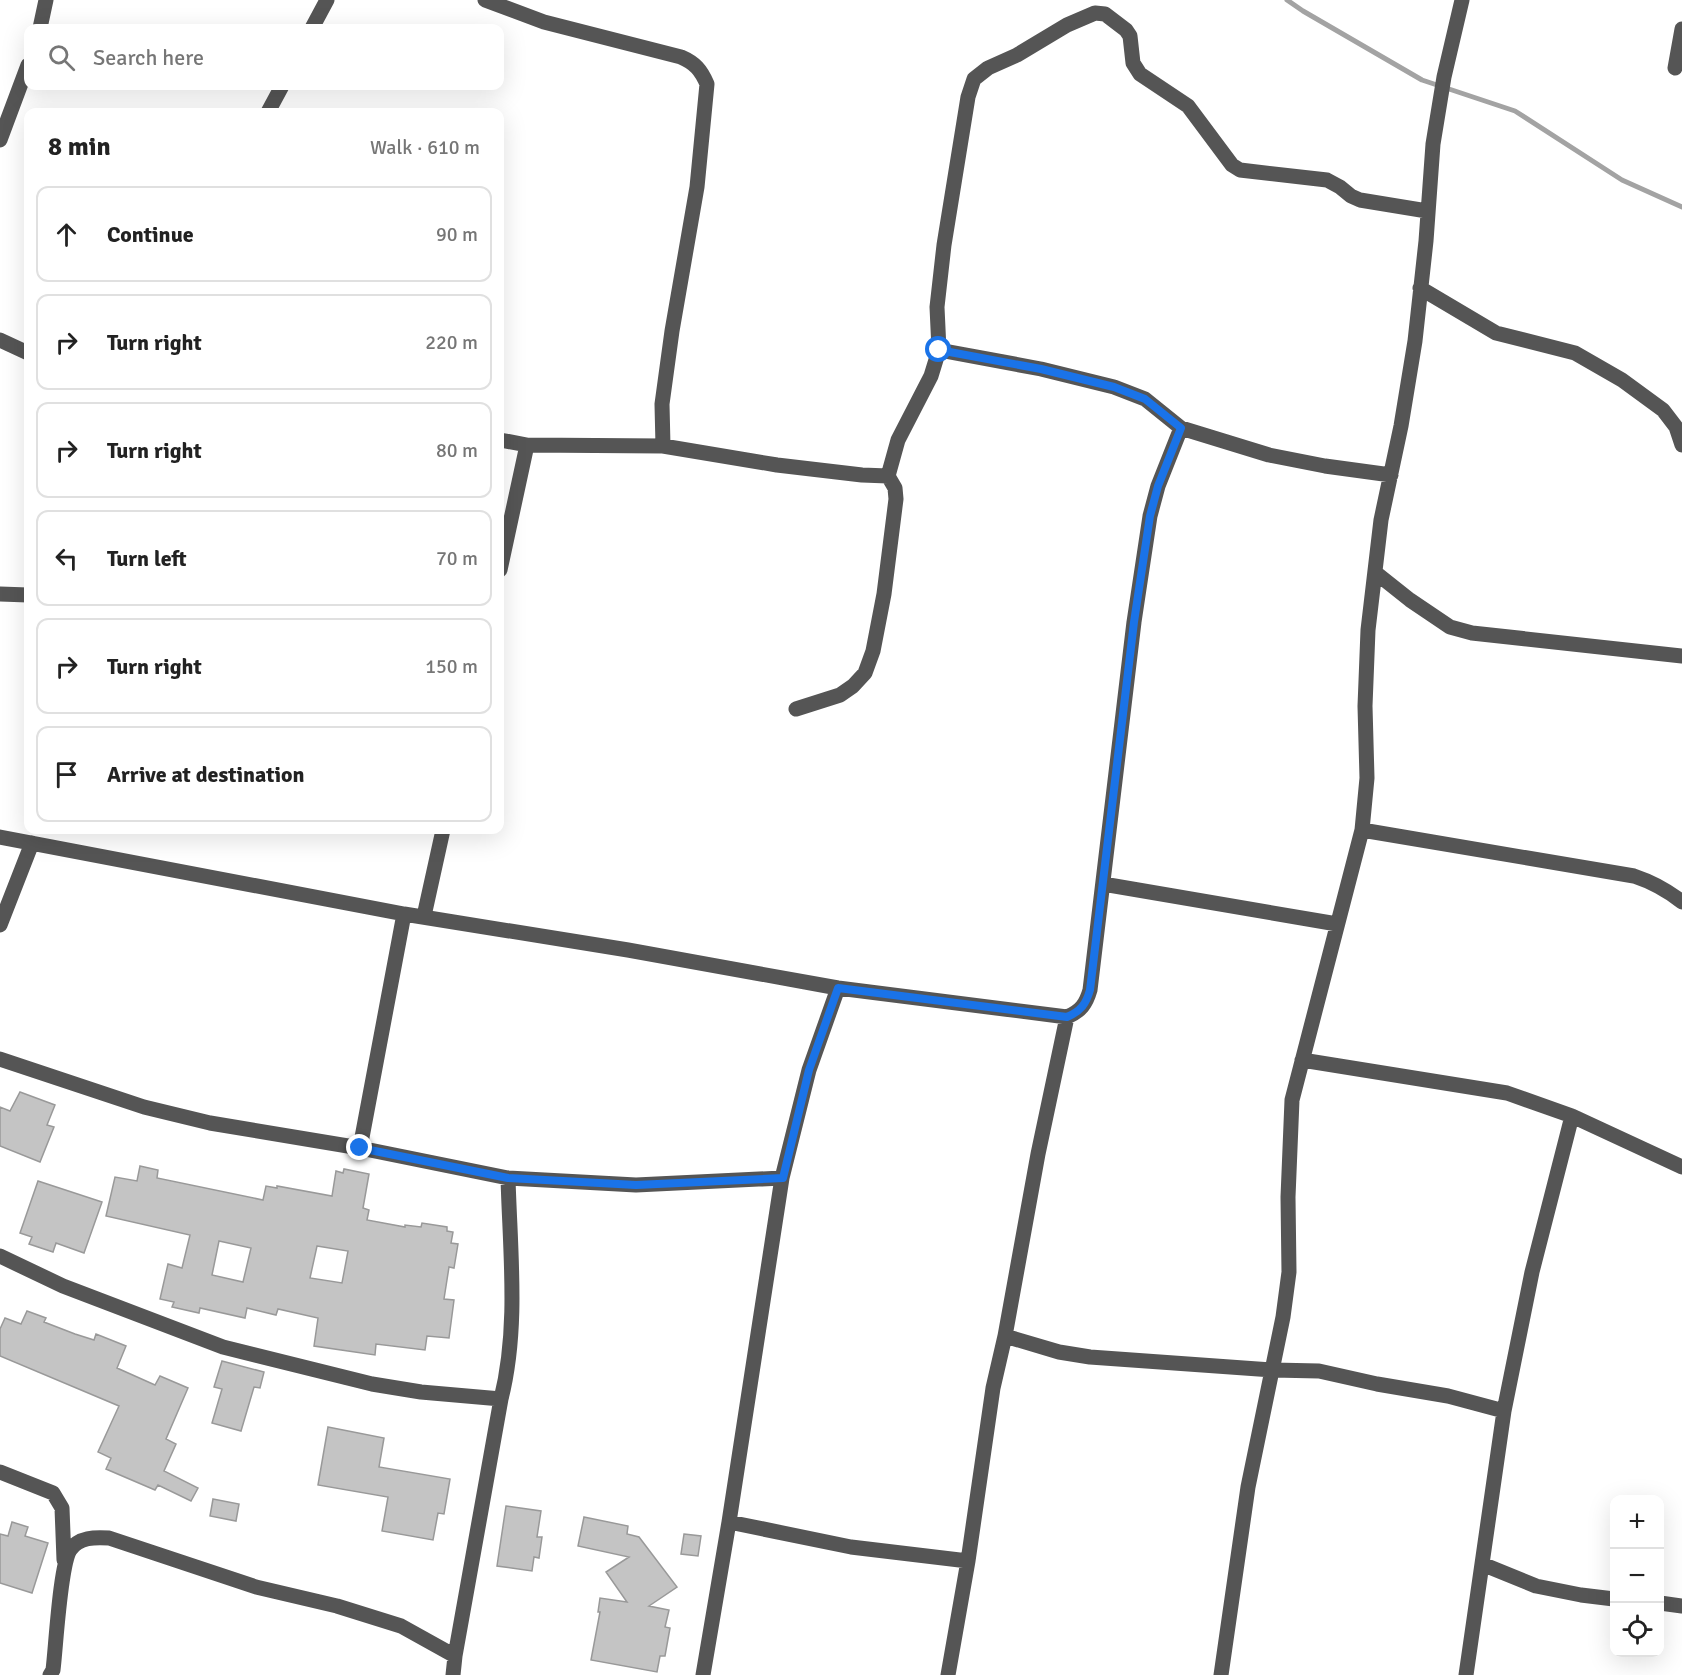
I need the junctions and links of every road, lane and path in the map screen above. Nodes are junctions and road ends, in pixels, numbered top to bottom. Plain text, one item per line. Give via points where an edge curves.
1 (45, 0) edge
2 (327, 0) edge
3 (485, 0) edge
4 (1462, 0) edge
5 (41, 24) edge
6 (314, 24) edge
7 (1682, 29) edge
8 (1675, 68) dead end
9 (24, 76) edge
10 (280, 90) edge
11 (270, 108) edge
12 (0, 140) edge
13 (1426, 211) junction
14 (1420, 288) junction
15 (0, 340) edge
16 (939, 350) junction
17 (24, 351) edge
18 (1181, 428) junction
19 (504, 441) edge
20 (527, 445) junction
21 (1682, 445) edge
22 (663, 446) junction
23 (1390, 475) junction
24 (888, 476) junction
25 (504, 551) edge
26 (1376, 573) junction
27 (0, 594) edge
28 (24, 595) edge
29 (1682, 656) edge
30 (796, 709) dead end
31 (1362, 830) junction
32 (442, 834) edge
33 (0, 837) edge
34 (32, 843) junction
35 (1103, 884) junction
36 (1682, 902) edge
37 (404, 914) junction
38 (424, 916) junction
39 (1337, 924) junction
40 (0, 926) edge
41 (838, 988) junction
42 (1067, 1017) junction
43 (0, 1059) edge
44 (1302, 1060) junction
45 (1572, 1116) junction
46 (360, 1148) junction
47 (1682, 1167) edge
48 (508, 1178) junction
49 (783, 1178) junction
50 (0, 1257) edge
51 (1005, 1336) junction
52 (1273, 1370) junction
53 (501, 1398) junction
54 (1504, 1411) junction
55 (0, 1472) edge
56 (729, 1522) junction
57 (968, 1561) junction
58 (1482, 1564) junction
59 (64, 1566) junction
60 (1610, 1599) edge
61 (1664, 1604) edge
62 (1682, 1606) edge
63 (455, 1656) junction
64 (50, 1675) edge
65 (453, 1675) edge
66 (703, 1675) edge
67 (948, 1675) edge
68 (1221, 1675) edge
69 (1466, 1675) edge

1 - 5 street
2 - 6 street
3 - 22 street via 544,22 681,57 692,62 707,84 697,187 662,404
4 - 13 street via 1444,77
7 - 8 street
9 - 12 street
10 - 11 street
13 - 14 street
13 - 16 street via 1360,200 1327,180 1240,170 1228,161 1188,106 1140,74 1133,63 1126,30 1105,14 1095,13 974,79 944,245 937,307
14 - 21 street via 1496,333 1575,353 1622,380 1663,410 1676,427
14 - 23 street via 1415,341
15 - 17 street
16 - 18 street via 1114,387 1145,399
16 - 24 street via 932,376 898,440
18 - 23 street via 1269,455
18 - 35 street via 1150,516
19 - 20 street
20 - 22 street
20 - 25 street
22 - 24 street via 777,465
23 - 26 street
24 - 30 street via 896,499 884,594 865,674 840,694
26 - 29 street via 1450,627 1472,633
26 - 31 street via 1368,630 1367,778
27 - 28 street
31 - 36 street via 1634,876 1659,886
31 - 39 street
32 - 38 street
33 - 34 street
34 - 37 street
34 - 40 street
35 - 39 street
35 - 42 street via 1090,990 1079,1011
37 - 38 street
37 - 46 street
38 - 41 street
39 - 44 street
41 - 42 street
41 - 49 street via 809,1070
42 - 51 street
43 - 46 street via 144,1107 210,1123
44 - 45 street via 1507,1093
44 - 52 street via 1292,1100 1289,1139 1289,1272
45 - 47 street
45 - 54 street via 1532,1272
46 - 48 street
48 - 49 street via 636,1185
48 - 53 street via 512,1336
49 - 56 street
50 - 53 street via 63,1286 223,1347 372,1384
51 - 52 street via 1090,1357
51 - 57 street via 993,1388
52 - 54 street via 1319,1371
52 - 68 street via 1248,1487
53 - 63 street
54 - 58 street
55 - 59 street via 53,1492 62,1508
56 - 57 street via 850,1547
56 - 66 street
57 - 67 street
58 - 60 street via 1536,1586
58 - 69 street
59 - 63 street via 71,1549 81,1540 109,1538 256,1587 337,1605 401,1626
59 - 64 street
61 - 62 street
63 - 65 street

